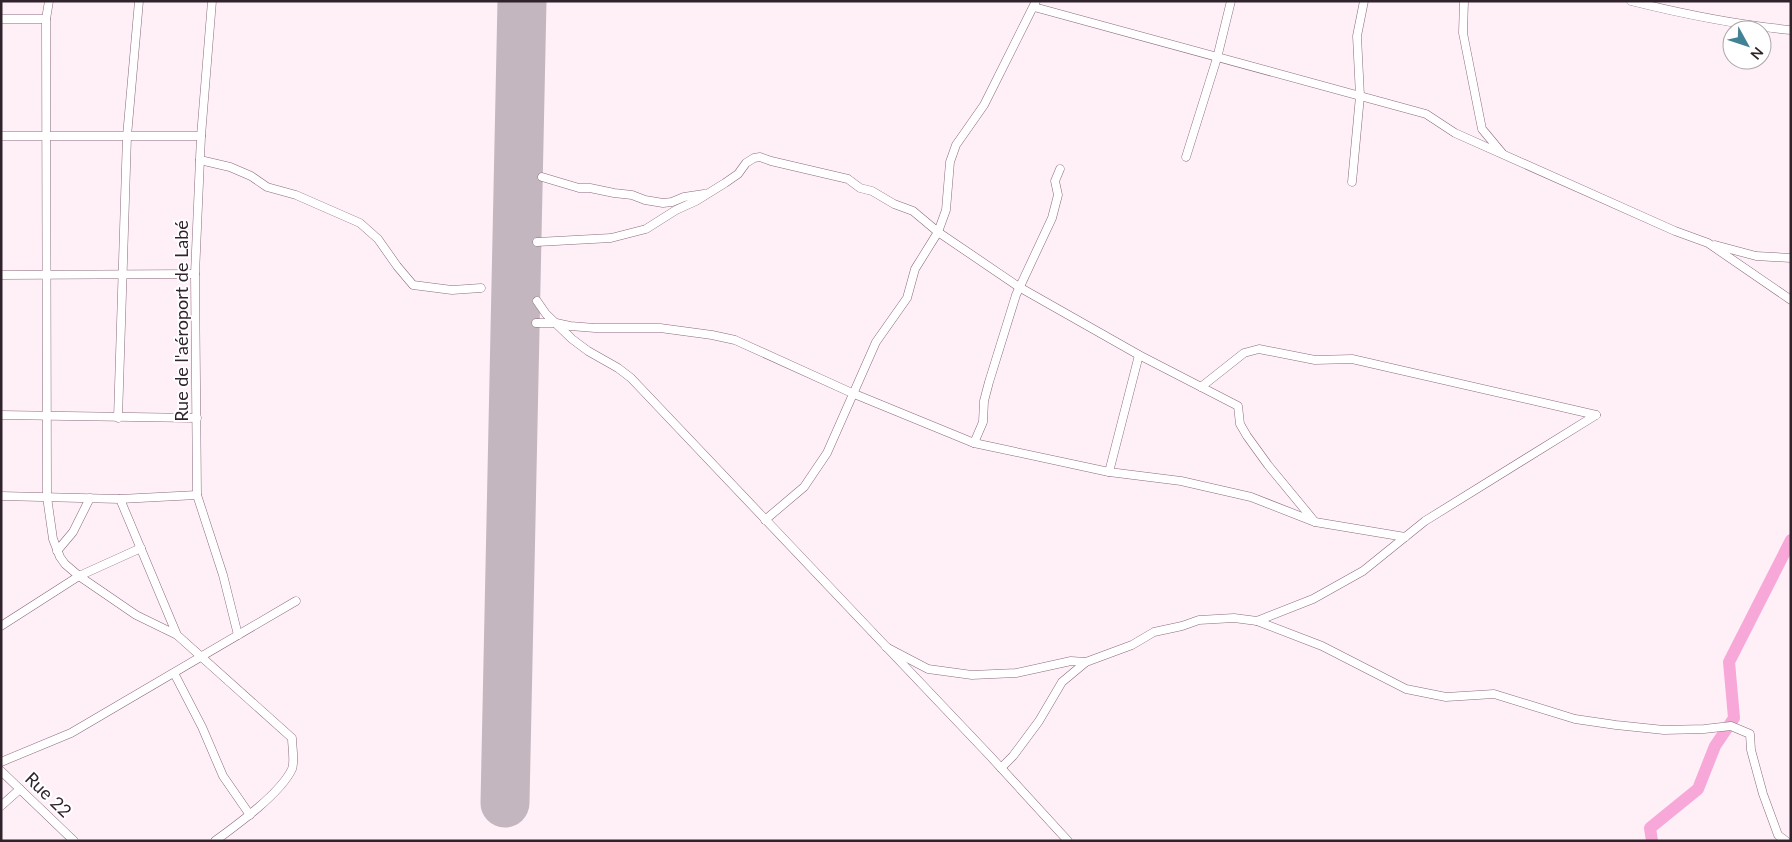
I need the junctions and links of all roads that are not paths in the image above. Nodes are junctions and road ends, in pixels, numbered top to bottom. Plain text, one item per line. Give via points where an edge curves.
1 (48, 1) edge
2 (139, 1) edge
3 (212, 1) edge
4 (1231, 1) edge
5 (1364, 1) edge
6 (1464, 1) edge
7 (1631, 1) edge
8 (1035, 4) edge
9 (1, 18) edge
10 (46, 19) junction
11 (1791, 30) edge
12 (1217, 58) junction
13 (1360, 96) junction
14 (1, 136) edge
15 (46, 136) junction
16 (127, 136) junction
17 (201, 136) junction
18 (1504, 155) junction
19 (1186, 157) dead end
20 (200, 160) junction
21 (1060, 169) dead end
22 (542, 177) dead end
23 (1352, 182) dead end
24 (708, 193) junction
25 (938, 232) junction
26 (537, 242) dead end
27 (1708, 243) junction
28 (1791, 258) edge
29 (123, 274) junction
30 (195, 274) junction
31 (1, 275) edge
32 (47, 275) junction
33 (1019, 287) junction
34 (482, 288) dead end
35 (1791, 300) edge
36 (537, 302) dead end
37 (536, 323) dead end
38 (556, 323) junction
39 (1138, 355) junction
40 (1201, 387) junction
41 (852, 393) junction
42 (1, 415) edge
43 (47, 416) junction
44 (118, 418) junction
45 (197, 418) junction
46 (974, 443) junction
47 (1110, 472) junction
48 (197, 495) junction
49 (1, 496) edge
50 (47, 497) junction
51 (90, 498) junction
52 (120, 499) junction
53 (766, 520) junction
54 (1315, 522) junction
55 (1405, 537) junction
56 (141, 548) junction
57 (57, 551) junction
58 (79, 576) junction
59 (296, 601) dead end
60 (1257, 621) junction
61 (1, 626) edge
62 (177, 635) junction
63 (238, 636) junction
64 (886, 647) junction
65 (201, 657) junction
66 (1086, 662) junction
67 (174, 673) junction
68 (1, 762) edge
69 (1001, 768) junction
70 (1, 771) edge
71 (20, 789) junction
72 (1, 806) edge
73 (250, 815) junction
74 (74, 841) edge
75 (216, 841) edge
76 (1068, 841) edge
77 (1786, 841) edge

1 - 10 street
2 - 16 street
3 - 17 street, Rue de l'aéroport de Labé
4 - 12 street
5 - 13 street via 1357,36
6 - 18 street via 1463,33 1482,129
7 - 11 street via 1677,13
8 - 12 street
8 - 25 street via 984,105 956,145 950,162 946,210
9 - 10 street
10 - 15 street
12 - 13 street
12 - 19 street
13 - 18 street via 1426,114 1455,133
13 - 23 street
14 - 15 street
15 - 16 street
15 - 32 street
16 - 17 street
16 - 29 street
17 - 20 street, Rue de l'aéroport de Labé
18 - 27 street
20 - 30 street, Rue de l'aéroport de Labé
20 - 34 street via 230,166 268,187 296,195 360,223 378,239 413,285 452,290
21 - 33 street via 1055,181 1058,194 1052,218
22 - 24 street via 579,188 663,203
24 - 25 street via 738,174 746,163 760,157 848,179 860,188 913,211
24 - 26 street via 646,229 631,234
25 - 33 street
25 - 41 street via 915,269 907,298 876,342
27 - 28 street via 1756,256
27 - 35 street
29 - 30 street
29 - 32 street
29 - 44 street
30 - 45 street, Rue de l'aéroport de Labé
31 - 32 street
32 - 43 street
33 - 39 street
33 - 46 street via 989,382 983,422
36 - 38 street
37 - 38 street
38 - 41 street via 595,328 660,328 735,340
38 - 53 street via 588,351 631,378
39 - 40 street
39 - 47 street
40 - 54 street via 1238,406 1240,424 1247,436
40 - 55 street via 1244,353 1259,349 1315,360 1352,359 1596,415 1425,521
41 - 46 street
41 - 53 street via 827,453 804,487
42 - 43 street
43 - 44 street
43 - 50 street
44 - 45 street
45 - 48 street, Rue de l'aéroport de Labé
46 - 47 street
47 - 54 street via 1182,481 1251,497
48 - 52 street
48 - 63 street, Rue de l'aéroport de Labé via 223,575
49 - 50 street
50 - 51 street
50 - 57 street
51 - 52 street
51 - 57 street via 72,532
52 - 56 street
53 - 64 street
54 - 55 street
55 - 60 street via 1363,571 1313,599
56 - 58 street
56 - 62 street
57 - 58 street
58 - 61 street
58 - 62 street via 136,615
59 - 63 street
60 - 66 street via 1234,618 1199,620 1154,632 1132,645
60 - 77 street via 1322,646 1406,689 1446,698 1494,694 1574,720 1616,726 1664,730 1731,726 1750,734 1763,794 1778,835
62 - 65 street
63 - 65 street
64 - 66 street via 928,669 972,674 1016,674 1070,661
64 - 69 street
65 - 67 street
65 - 73 street via 292,738 293,767 284,781
66 - 69 street via 1062,682 1039,721
67 - 68 street via 71,733
67 - 73 street via 202,727 222,776
69 - 76 street
70 - 71 street, Rue 22
71 - 72 street
71 - 74 street, Rue 22
73 - 75 street

